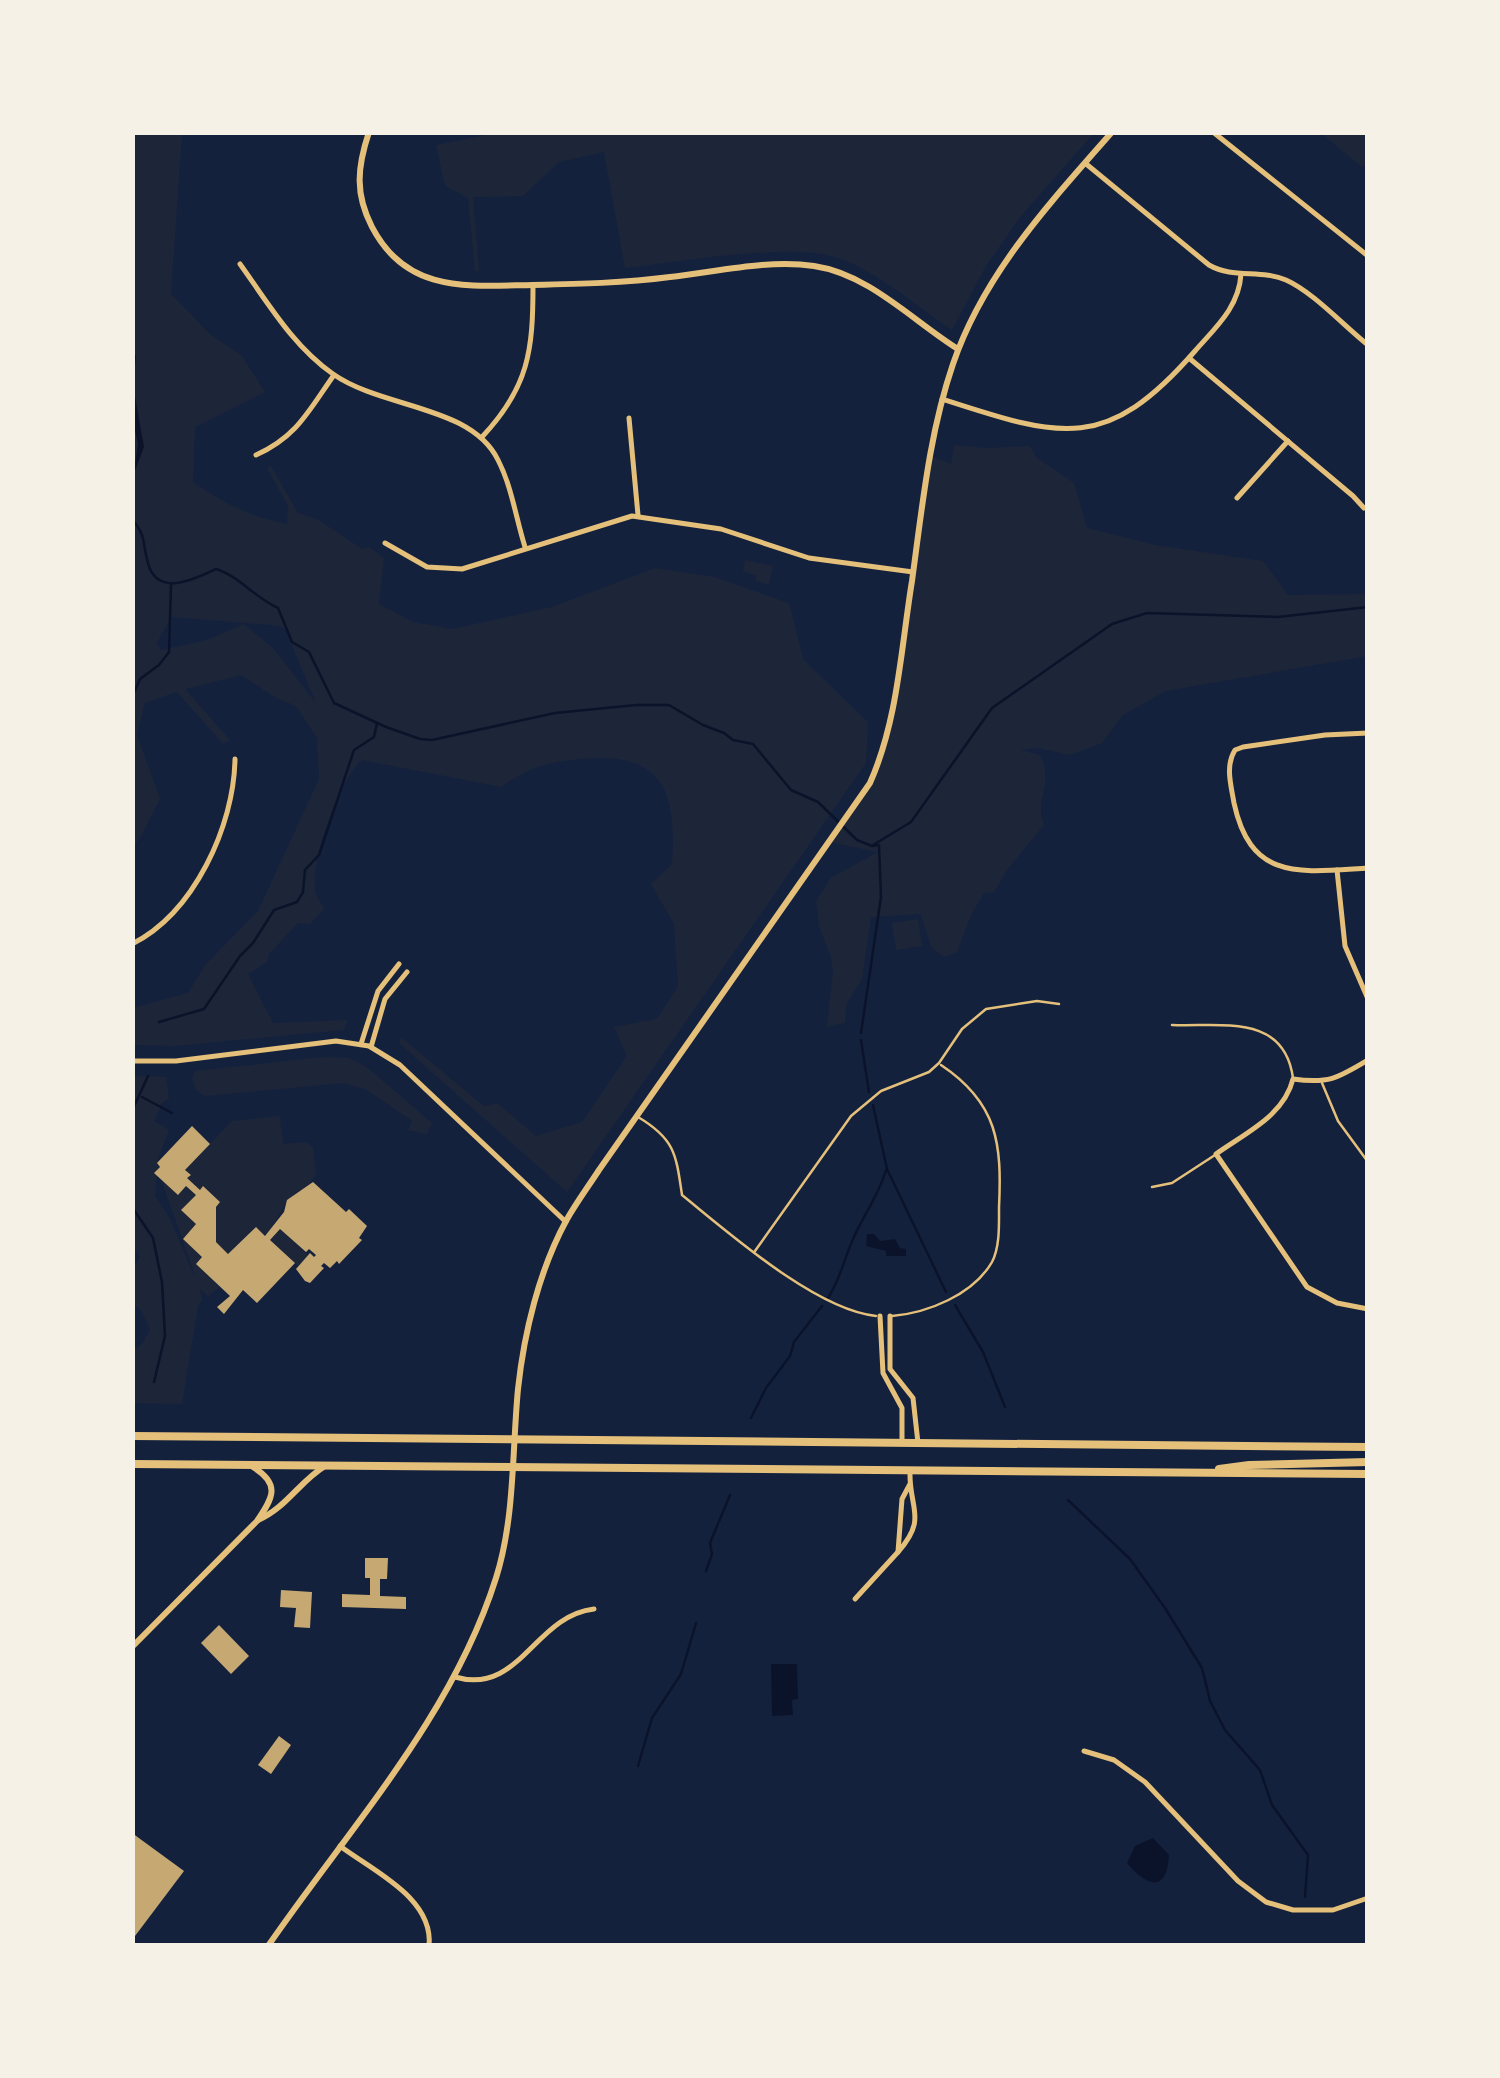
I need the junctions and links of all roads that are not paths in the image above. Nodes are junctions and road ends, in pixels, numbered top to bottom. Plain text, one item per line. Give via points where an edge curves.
1 (369, 132) edge
2 (1112, 132) edge
3 (1213, 132) edge
4 (1085, 163) junction
5 (1368, 256) edge
6 (240, 264) dead end
7 (1241, 274) junction
8 (533, 285) junction
9 (1368, 344) edge
10 (958, 349) junction
11 (1189, 358) junction
12 (334, 375) junction
13 (942, 399) junction
14 (630, 418) dead end
15 (482, 437) junction
16 (1288, 440) junction
17 (256, 455) dead end
18 (1236, 498) dead end
19 (1364, 508) dead end
20 (638, 516) junction
21 (385, 543) dead end
22 (525, 548) junction
23 (913, 572) junction
24 (1368, 733) edge
25 (235, 759) dead end
26 (1368, 868) edge
27 (1337, 870) junction
28 (132, 944) edge
29 (399, 964) dead end
30 (407, 972) dead end
31 (1368, 999) edge
32 (1059, 1004) dead end
33 (1172, 1025) dead end
34 (361, 1044) junction
35 (370, 1047) junction
36 (1368, 1060) edge
37 (132, 1061) edge
38 (939, 1063) junction
39 (1293, 1079) junction
40 (1322, 1083) junction
41 (637, 1116) junction
42 (1216, 1154) junction
43 (1368, 1162) edge
44 (1152, 1187) dead end
45 (566, 1222) junction
46 (754, 1251) junction
47 (1368, 1309) edge
48 (880, 1316) joint
49 (890, 1316) joint
50 (132, 1436) edge
51 (514, 1440) junction
52 (902, 1443) junction
53 (918, 1444) junction
54 (1368, 1447) edge
55 (1368, 1462) edge
56 (132, 1464) edge
57 (250, 1465) junction
58 (326, 1466) junction
59 (512, 1467) junction
60 (910, 1472) junction
61 (1194, 1473) junction
62 (1368, 1474) edge
63 (910, 1484) junction
64 (257, 1520) junction
65 (898, 1552) junction
66 (855, 1599) dead end
67 (594, 1608) dead end
68 (132, 1646) edge
69 (455, 1677) junction
70 (1084, 1751) dead end
71 (340, 1846) junction
72 (1368, 1898) edge
73 (268, 1946) edge
74 (430, 1946) edge

1 - 8 main road via 358,190 391,256 438,282
2 - 4 main road
3 - 5 street
4 - 7 street via 1208,265
4 - 10 main road via 1007,258
6 - 12 street via 284,328
7 - 9 street via 1288,281
7 - 11 street via 1236,300
8 - 10 main road via 818,266 854,279
8 - 15 street via 524,374
10 - 13 main road
11 - 13 street via 1141,405 1092,427 1038,425
11 - 16 street
12 - 15 street via 386,400 449,417
12 - 17 street via 293,434
13 - 23 main road
14 - 20 street
15 - 22 street via 506,476
16 - 18 street
16 - 19 street
20 - 22 street
20 - 23 street via 720,529 809,558
21 - 22 street via 440,569 462,569
23 - 41 main road via 888,734 859,801
24 - 27 street via 1244,747 1230,758 1240,826 1252,848 1282,867
25 - 28 street via 228,814 206,865 162,924
26 - 27 street
27 - 31 street via 1345,946
29 - 34 street via 378,991
30 - 35 street via 384,999
32 - 38 lane via 986,1009
33 - 39 lane via 1270,1034 1285,1048
34 - 35 street
34 - 37 street
35 - 45 street via 400,1065
36 - 40 street
38 - 46 lane via 918,1079 881,1091 850,1116
38 - 49 lane via 973,1091 993,1124 1001,1163 998,1236 992,1262 962,1291 929,1309
39 - 40 street
39 - 42 street via 1273,1114
40 - 43 lane via 1338,1121
41 - 45 main road
41 - 46 lane via 666,1135 682,1195
42 - 44 lane via 1172,1183
42 - 47 street via 1307,1287
45 - 51 main road via 532,1313
46 - 48 lane via 840,1306
48 - 52 street via 883,1374 902,1408
49 - 53 street via 890,1370 913,1398
50 - 51 main road
51 - 52 main road
51 - 59 main road
52 - 53 main road
53 - 54 main road
55 - 61 main road
56 - 57 main road
57 - 58 main road
57 - 64 main road via 266,1475 272,1490
58 - 59 main road
58 - 64 main road
59 - 60 main road
59 - 69 main road via 502,1558
60 - 61 main road
60 - 63 street
61 - 62 main road
63 - 65 street via 902,1499
63 - 65 street via 915,1528
64 - 68 main road
65 - 66 street
67 - 69 street via 548,1629 507,1670 477,1681
69 - 71 main road
70 - 72 street via 1136,1774 1266,1902 1333,1910
71 - 73 main road
71 - 74 street via 420,1908

